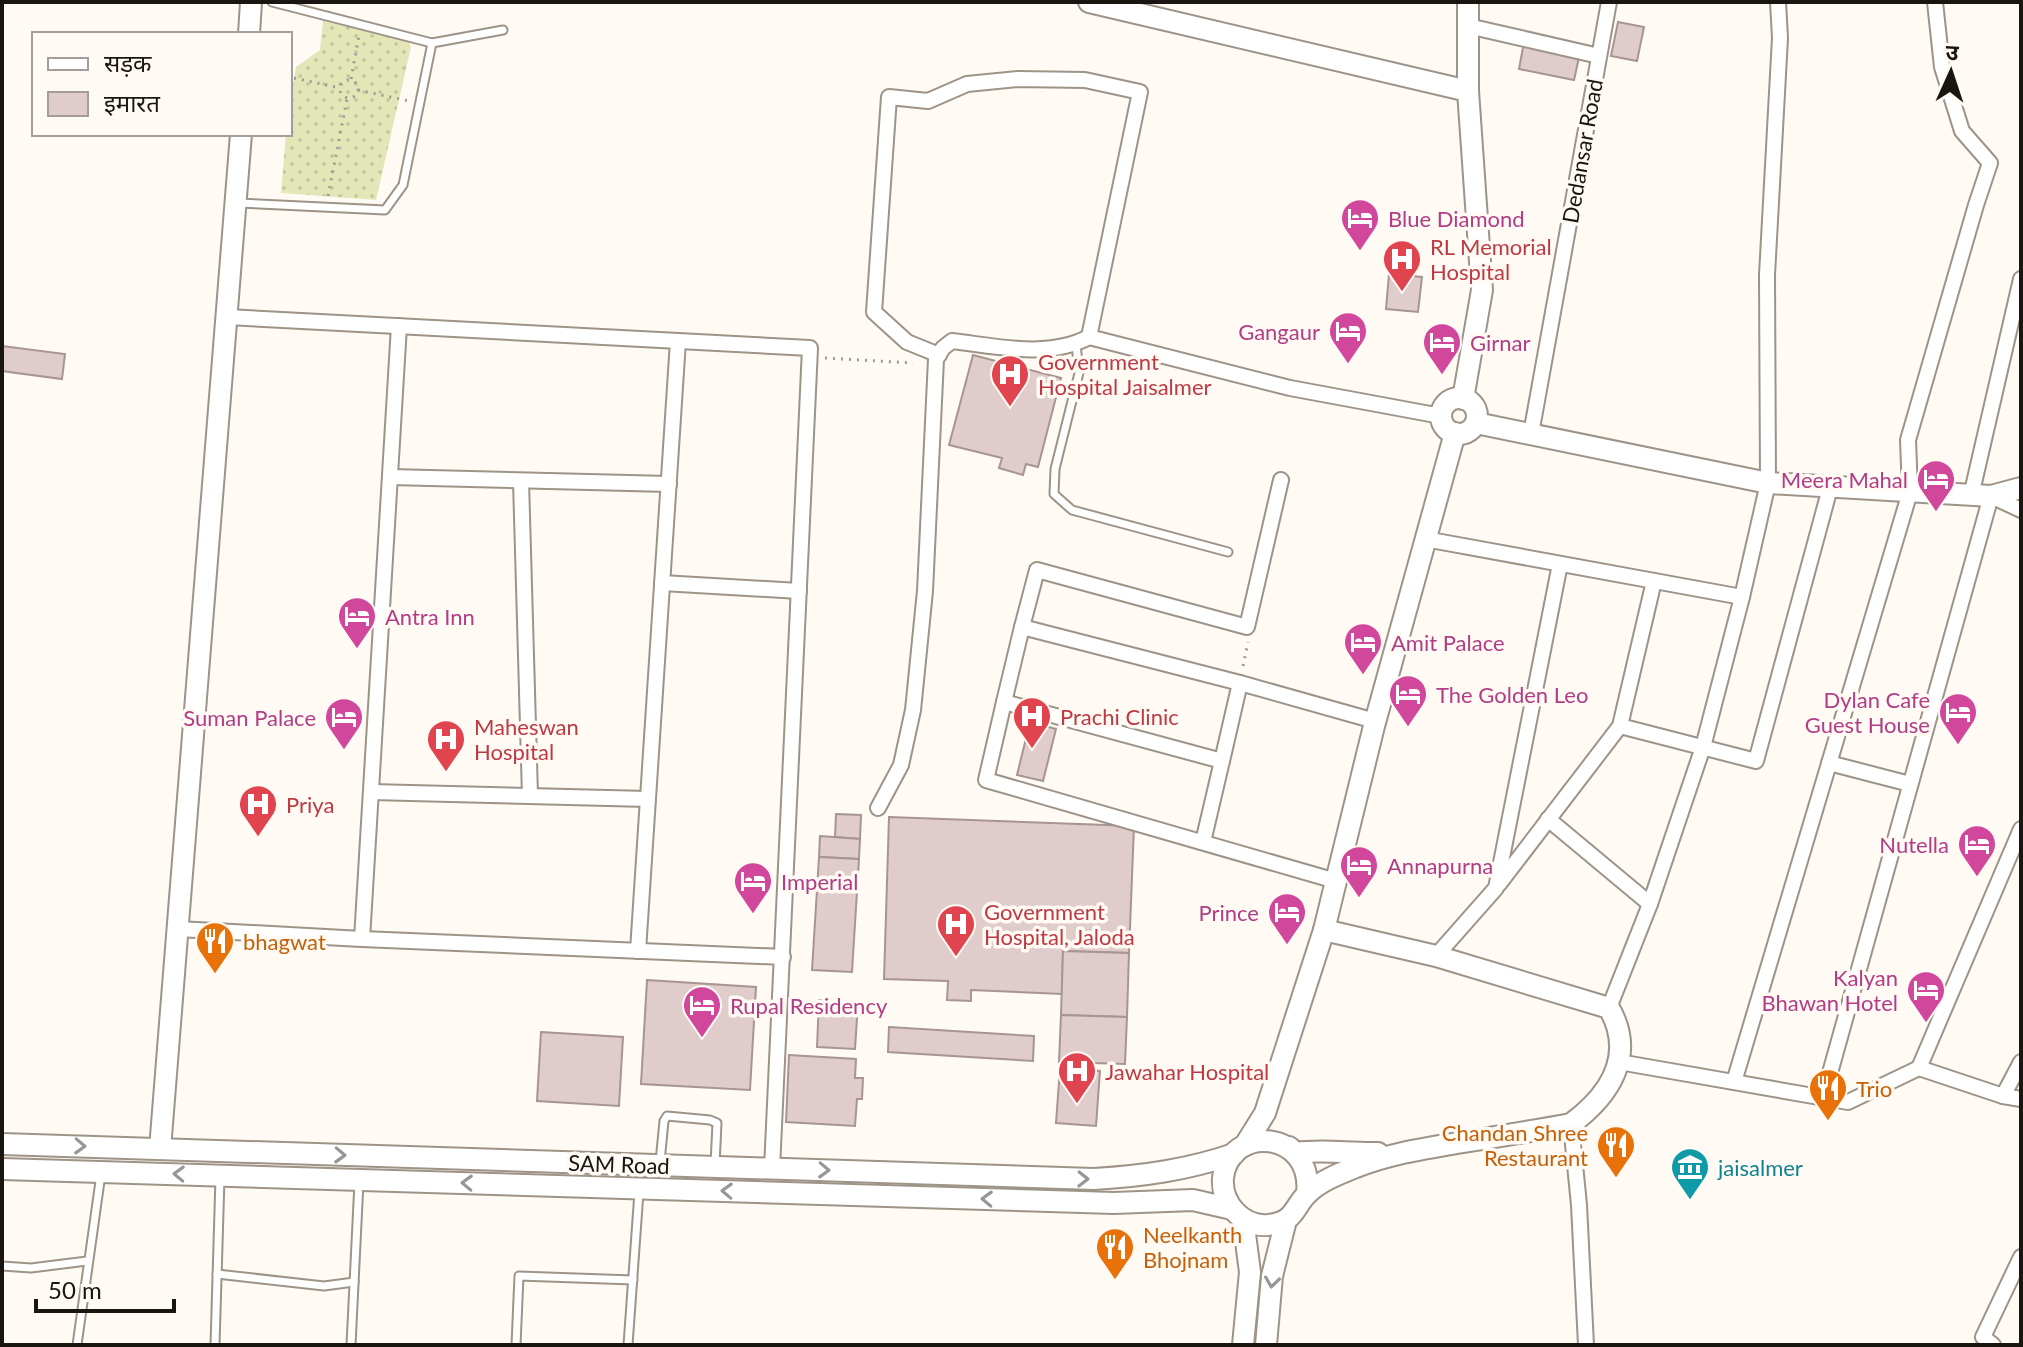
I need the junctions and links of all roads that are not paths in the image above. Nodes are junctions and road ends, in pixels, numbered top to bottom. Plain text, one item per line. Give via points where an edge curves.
1 (251, 2) edge
2 (272, 2) edge
3 (1089, 2) edge
4 (1468, 2) edge
5 (1609, 2) edge
6 (1771, 2) edge
7 (1778, 2) edge
8 (1935, 2) edge
9 (1468, 26) junction
10 (503, 30) dead end
11 (249, 32) edge
12 (432, 43) junction
13 (1599, 56) junction
14 (1468, 91) junction
15 (241, 136) edge
16 (236, 203) junction
17 (2021, 279) edge
18 (227, 317) junction
19 (399, 326) junction
20 (678, 341) junction
21 (1082, 341) junction
22 (937, 360) junction
23 (1463, 399) junction
24 (1441, 416) junction
25 (1476, 423) junction
26 (1455, 433) junction
27 (1531, 434) junction
28 (390, 477) junction
29 (1281, 480) dead end
30 (521, 481) junction
31 (1768, 483) junction
32 (669, 484) junction
33 (1830, 488) junction
34 (2021, 488) edge
35 (1910, 492) junction
36 (1981, 496) junction
37 (2021, 510) edge
38 (1425, 539) junction
39 (1228, 552) dead end
40 (1560, 564) junction
41 (1654, 581) junction
42 (662, 583) junction
43 (799, 591) junction
44 (1742, 597) junction
45 (1022, 627) junction
46 (1240, 683) junction
47 (1004, 702) junction
48 (1375, 721) junction
49 (1620, 726) junction
50 (1703, 747) junction
51 (1222, 761) junction
52 (1829, 763) junction
53 (1910, 784) junction
54 (371, 792) junction
55 (530, 796) junction
56 (648, 799) junction
57 (878, 808) dead end
58 (1548, 819) junction
59 (2021, 829) edge
60 (1203, 842) junction
61 (1336, 881) junction
62 (1496, 888) junction
63 (1650, 904) junction
64 (178, 929) junction
65 (1324, 930) junction
66 (362, 939) junction
67 (638, 951) junction
68 (1436, 956) junction
69 (783, 957) junction
70 (1609, 1008) junction
71 (1619, 1062) junction
72 (2021, 1062) edge
73 (1919, 1068) junction
74 (1734, 1082) junction
75 (2003, 1096) junction
76 (1823, 1098) junction
77 (2021, 1099) edge
78 (1265, 1113) junction
79 (1571, 1124) junction
80 (2, 1144) edge
81 (160, 1149) junction
82 (1239, 1150) junction
83 (1406, 1152) junction
84 (1296, 1153) junction
85 (660, 1165) junction
86 (715, 1167) junction
87 (2, 1169) edge
88 (772, 1169) junction
89 (102, 1172) junction
90 (220, 1176) junction
91 (359, 1180) junction
92 (640, 1188) junction
93 (1307, 1194) junction
94 (1238, 1214) junction
95 (1286, 1220) junction
96 (2021, 1257) edge
97 (87, 1261) junction
98 (2, 1266) edge
99 (217, 1274) junction
100 (633, 1280) junction
101 (354, 1282) junction
102 (77, 1345) edge
103 (215, 1345) edge
104 (351, 1345) edge
105 (516, 1345) edge
106 (628, 1345) edge
107 (1243, 1345) edge
108 (1266, 1345) edge
109 (1586, 1345) edge
110 (1993, 1345) edge

1 - 11 main road
2 - 12 lane
3 - 14 main road
4 - 9 main road
5 - 13 street, Dedansar Road
6 - 7 street
7 - 31 street via 1767,275
8 - 35 street via 1942,67 1962,131 1990,163 1908,440
9 - 13 street, Dedansar Road
9 - 14 main road
10 - 12 lane
12 - 16 lane via 403,185 385,210
13 - 27 street, Dedansar Road
14 - 23 main road via 1482,290
15 - 16 main road
16 - 18 main road
17 - 36 street
18 - 19 street
18 - 64 main road
19 - 20 street
19 - 28 street
20 - 32 street
20 - 43 street via 810,348
21 - 22 street via 1027,350 952,341
21 - 22 street via 1140,92 1085,80 967,84 928,101 889,97 874,312
21 - 24 street
21 - 39 lane via 1054,494 1072,510
22 - 57 street via 913,710 901,765
23 - 24 main road via 1448,402
23 - 25 main road via 1473,406
24 - 26 main road
25 - 26 main road via 1467,432
25 - 27 main road
26 - 38 main road
27 - 31 main road
28 - 30 street
28 - 54 street
29 - 45 street via 1247,627 1037,570
30 - 32 street
30 - 55 street
31 - 33 main road
31 - 44 street
32 - 42 street
33 - 35 main road
33 - 50 street via 1756,761
34 - 36 main road
35 - 36 main road
35 - 52 street
36 - 37 street
36 - 53 street
38 - 40 street
38 - 48 main road
40 - 41 street
40 - 62 street
41 - 44 street
41 - 49 street
42 - 43 street
42 - 56 street
43 - 69 street
44 - 50 street
45 - 46 street
45 - 47 street
46 - 48 street
46 - 51 street
47 - 51 street
47 - 60 street via 986,780
48 - 61 main road
49 - 50 street
49 - 58 street
50 - 63 street
51 - 60 street
52 - 53 street
52 - 74 street
53 - 76 street
54 - 55 street
54 - 66 street
55 - 56 street
56 - 67 street
58 - 62 street
58 - 63 street
59 - 73 street
60 - 61 street
61 - 65 main road
62 - 68 street
63 - 70 street
64 - 66 street
64 - 81 main road
65 - 68 main road
65 - 78 main road
66 - 67 street
67 - 69 street
68 - 70 main road
69 - 88 street
70 - 71 main road via 1621,1040
71 - 74 street
71 - 79 main road via 1607,1089
72 - 75 street
73 - 75 street
73 - 76 street via 1848,1102
74 - 76 street
75 - 77 street
78 - 82 main road
78 - 84 main road via 1273,1135
79 - 83 main road
79 - 109 street
80 -> 81 main road, SAM Road
81 -> 85 main road, SAM Road
82 - 84 main road via 1271,1140
88 -> 82 main road, SAM Road via 1094,1179 1191,1168
82 - 94 main road via 1223,1175 1223,1187
83 - 84 main road
83 - 93 main road via 1357,1166
84 - 93 main road via 1305,1165
85 - 86 main road, SAM Road
85 - 86 lane via 667,1116 717,1123
86 - 88 main road, SAM Road
87 - 89 main road
90 -> 89 main road
89 - 97 lane
90 - 91 main road
90 - 99 lane
92 -> 91 main road
91 - 101 lane
94 -> 92 main road via 1193,1200 1114,1203
92 - 100 lane
93 - 95 main road
94 - 95 main road via 1267,1225
94 - 107 main road via 1250,1272
95 -> 108 main road via 1272,1276
96 - 110 street via 1983,1337
97 - 98 lane
97 - 102 lane
99 - 101 lane via 324,1286
99 - 103 lane
100 - 105 lane via 519,1276
100 - 106 lane
101 - 104 lane

